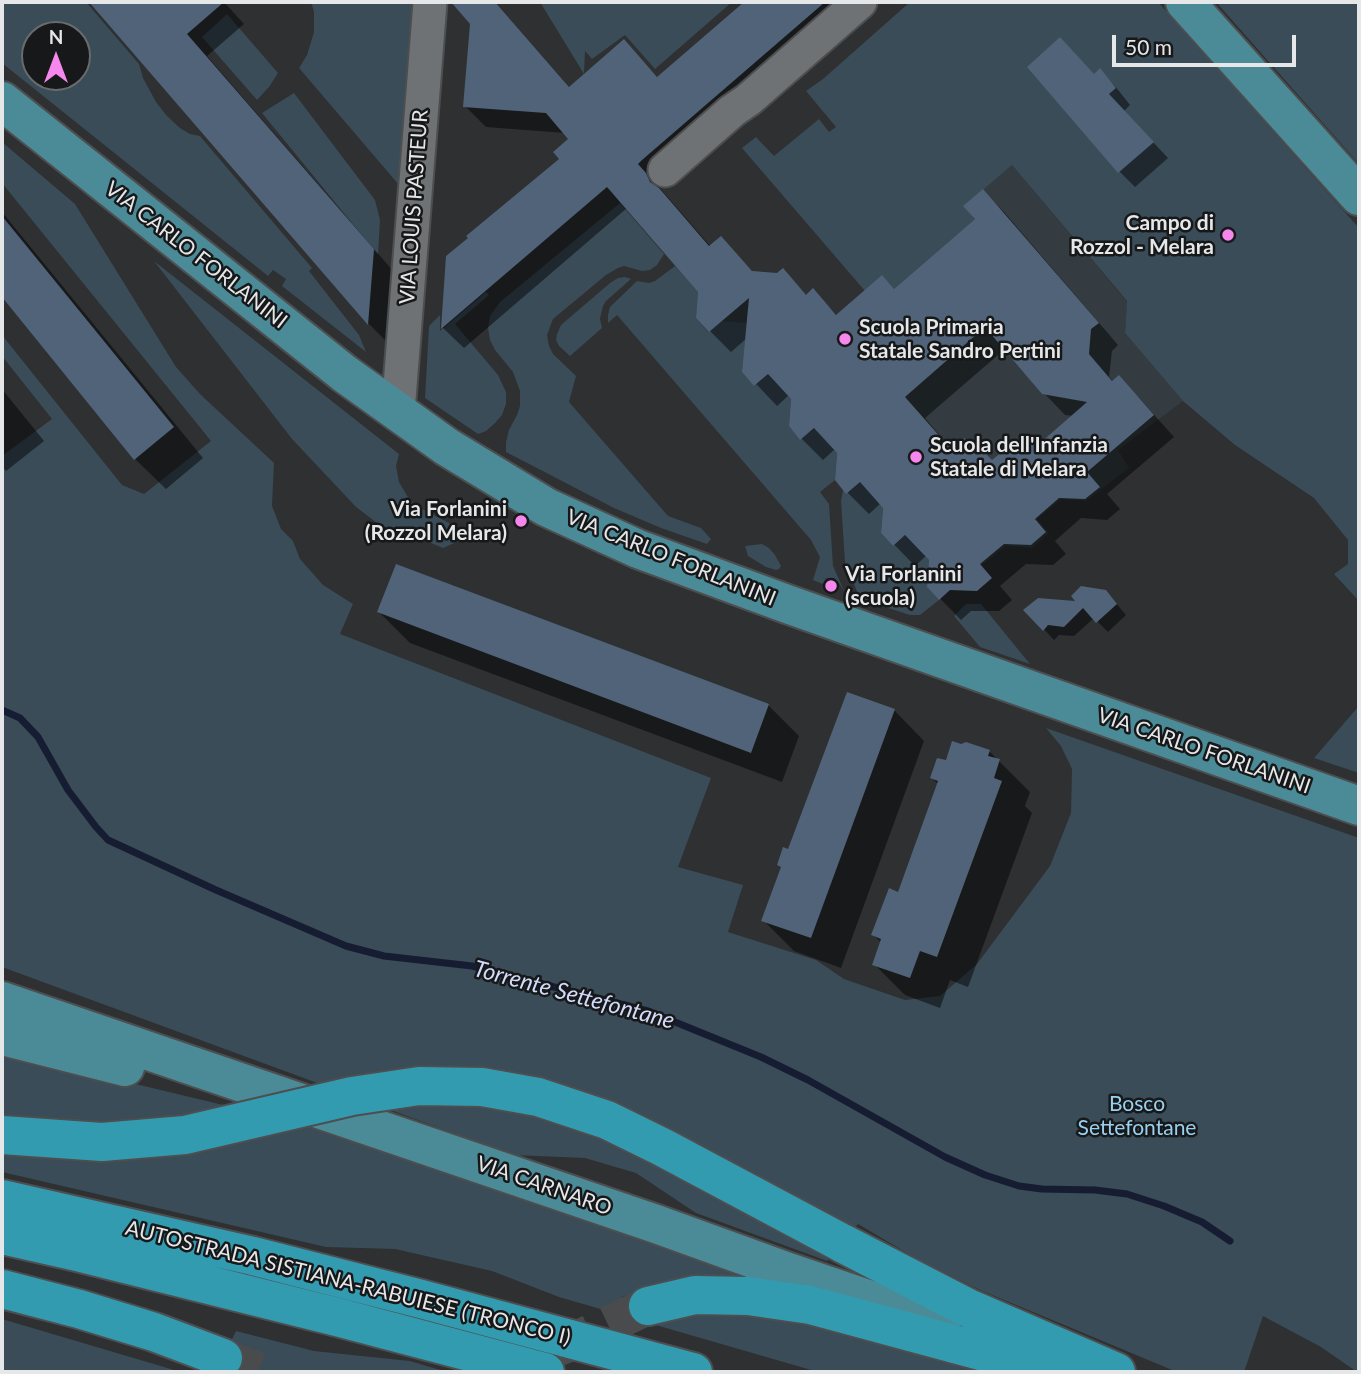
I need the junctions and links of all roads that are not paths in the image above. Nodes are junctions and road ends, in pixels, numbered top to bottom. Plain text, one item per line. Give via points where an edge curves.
1 (430, 2) edge
2 (860, 2) edge
3 (1185, 2) edge
4 (2, 101) edge
5 (666, 170) dead end
6 (1359, 196) edge
7 (398, 412) junction
8 (1359, 806) edge
9 (2, 1001) edge
10 (2, 1036) edge
11 (263, 1091) junction
12 (2, 1135) edge
13 (2, 1199) edge
14 (2, 1235) edge
15 (80, 1235) junction
16 (2, 1289) edge
17 (649, 1306) tunnel mouth
18 (223, 1358) tunnel mouth
19 (544, 1372) tunnel mouth
20 (693, 1372) edge
21 (1058, 1372) edge
22 (1086, 1372) edge
23 (1116, 1372) edge

1 - 7 street, VIA LOUIS PASTEUR
2 - 5 street
3 - 6 main road
4 - 7 main road, VIA CARLO FORLANINI
7 - 8 main road, VIA CARLO FORLANINI via 546,508 638,549
9 - 11 main road, VIA CARNARO
10 - 11 main road via 160,1076
11 - 22 main road, VIA CARNARO
12 - 23 highway, bridge via 102,1142 185,1135 352,1096 419,1086 482,1087 538,1097 607,1120 968,1308
13 - 15 highway, AUTOSTRADA SISTIANA-RABUIESE (TRONCO I)
14 - 15 highway, AUTOSTRADA SISTIANA-RABUIESE (TRONCO I)
15 - 19 highway, AUTOSTRADA SISTIANA-RABUIESE (TRONCO I) via 337,1317
15 - 20 highway, AUTOSTRADA SISTIANA-RABUIESE (TRONCO I) via 253,1256
16 - 18 highway via 154,1332
17 - 21 highway via 695,1295 748,1296 810,1305

